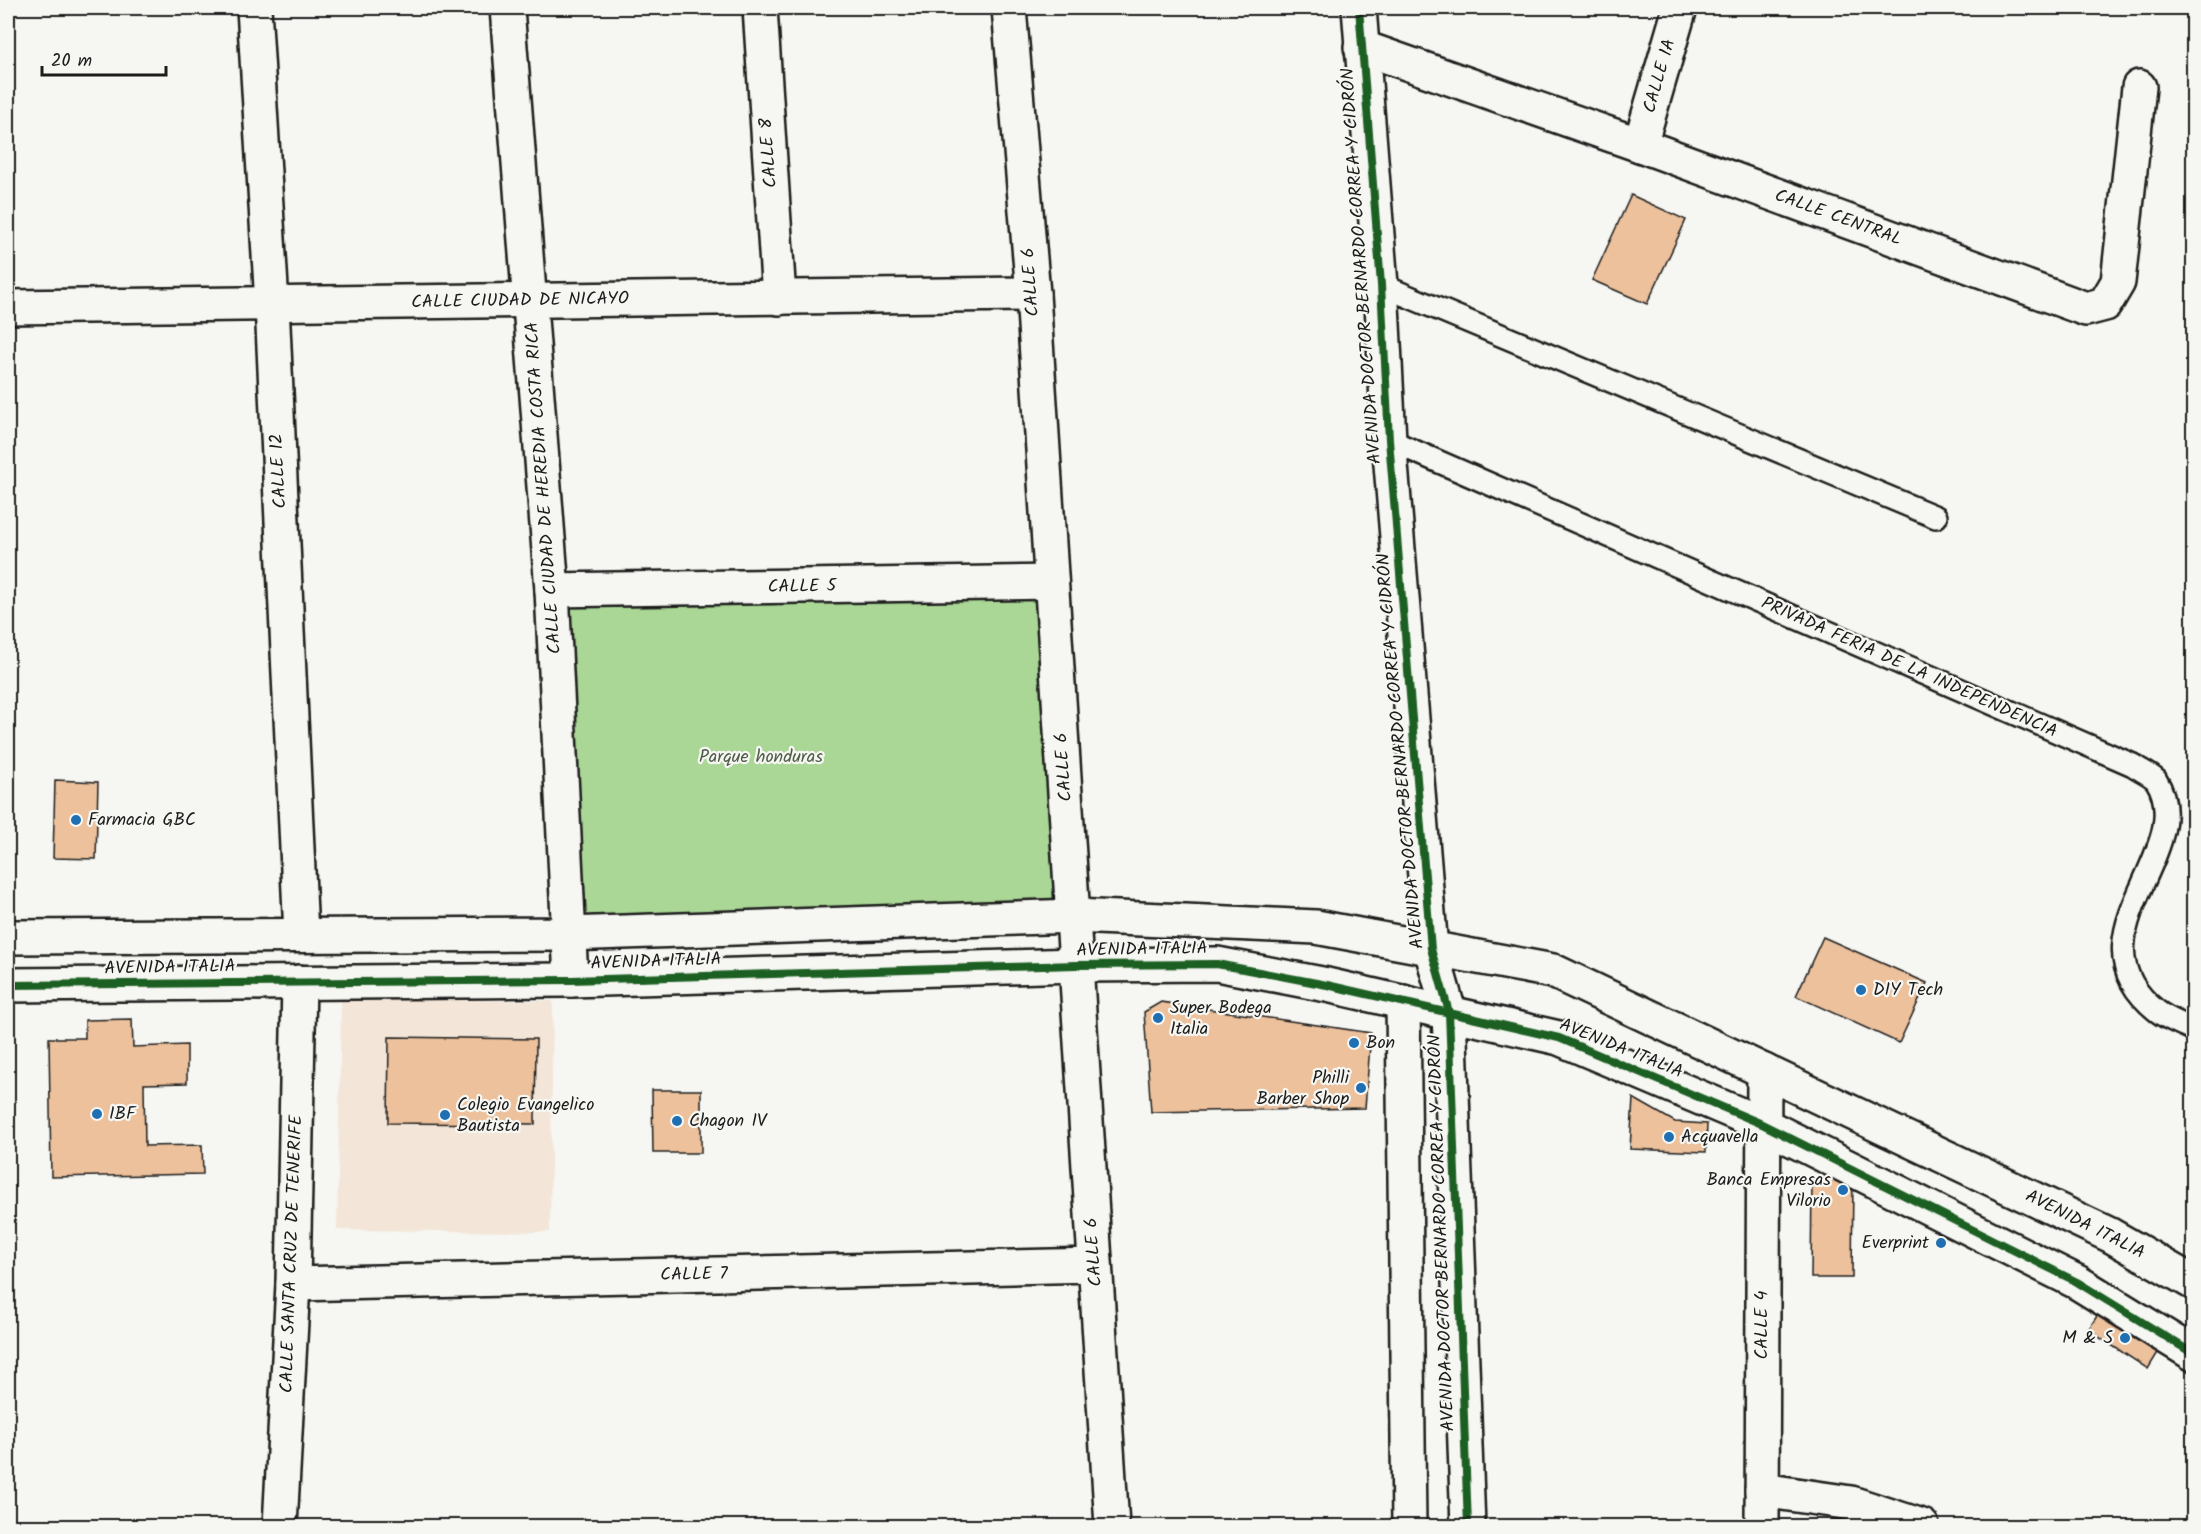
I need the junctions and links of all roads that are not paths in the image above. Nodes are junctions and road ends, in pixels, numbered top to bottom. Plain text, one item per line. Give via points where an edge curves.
1 (254, 8) edge
2 (507, 8) edge
3 (760, 8) edge
4 (1009, 8) edge
5 (1359, 8) edge
6 (1680, 8) edge
7 (1361, 47) junction
8 (2139, 87) dead end
9 (1640, 145) junction
10 (1381, 285) junction
11 (1033, 294) junction
12 (779, 298) junction
13 (532, 301) junction
14 (272, 304) junction
15 (8, 307) edge
16 (1389, 440) junction
17 (1936, 518) dead end
18 (1051, 582) junction
19 (552, 590) junction
20 (1074, 916) junction
21 (568, 934) junction
22 (301, 935) junction
23 (8, 937) edge
24 (1431, 949) junction
25 (1076, 965) junction
26 (571, 980) junction
27 (299, 982) junction
28 (8, 985) edge
29 (1402, 1002) junction
30 (1449, 1012) junction
31 (2193, 1030) edge
32 (1764, 1071) junction
33 (1762, 1124) junction
34 (1095, 1265) junction
35 (2193, 1283) edge
36 (293, 1284) junction
37 (2193, 1354) edge
38 (1762, 1490) junction
39 (280, 1527) edge
40 (1112, 1527) edge
41 (1409, 1527) edge
42 (1468, 1527) edge
43 (1762, 1527) edge
44 (1922, 1527) edge

1 - 14 street, CALLE 12
2 - 13 street, CALLE CIUDAD DE HEREDIA COSTA RICA
3 - 12 street, CALLE 8
4 - 11 street, CALLE 6
5 - 7 street, AVENIDA DOCTOR BERNARDO CORREA Y CIDRÓN
6 - 9 street, CALLE 1A
7 - 9 street, CALLE CENTRAL
7 - 10 street, AVENIDA DOCTOR BERNARDO CORREA Y CIDRÓN
8 - 9 street, CALLE CENTRAL via 2118,282 2105,304 2086,309
10 - 16 street, AVENIDA DOCTOR BERNARDO CORREA Y CIDRÓN
10 - 17 lane
11 - 12 street, CALLE CIUDAD DE NICAYO
11 - 18 street, CALLE 6
12 - 13 street, CALLE CIUDAD DE NICAYO
13 - 14 street, CALLE CIUDAD DE NICAYO
13 - 19 street, CALLE CIUDAD DE HEREDIA COSTA RICA
14 - 15 street, CALLE CIUDAD DE NICAYO
14 - 22 street, CALLE 12
16 - 24 street, AVENIDA DOCTOR BERNARDO CORREA Y CIDRÓN
16 - 31 lane, PRIVADA FERIA DE LA INDEPENDENCIA via 2133,765 2155,778 2169,798 2174,822 2169,846 2126,941 2127,966 2137,991 2158,1012
18 - 19 street, CALLE 5
18 - 20 street, CALLE 6
19 - 21 street, CALLE CIUDAD DE HEREDIA COSTA RICA
20 - 21 street, AVENIDA ITALIA
20 - 24 street, AVENIDA ITALIA via 1316,927
20 - 25 street, CALLE 6
21 - 22 street, AVENIDA ITALIA
21 - 26 street, CALLE CIUDAD DE HEREDIA COSTA RICA
22 - 23 street, AVENIDA ITALIA
24 - 29 street, AVENIDA DOCTOR BERNARDO CORREA Y CIDRÓN
24 - 30 street, AVENIDA DOCTOR BERNARDO CORREA Y CIDRÓN
24 - 32 street, AVENIDA ITALIA via 1552,971
25 - 26 street, AVENIDA ITALIA
25 - 29 street, AVENIDA ITALIA via 1217,964
25 - 34 street, CALLE 6
26 - 27 street, AVENIDA ITALIA
27 - 28 street, AVENIDA ITALIA
27 - 36 street, CALLE SANTA CRUZ DE TENERIFE
29 - 30 street, AVENIDA ITALIA
29 - 41 street, AVENIDA DOCTOR BERNARDO CORREA Y CIDRÓN
30 - 33 street, AVENIDA ITALIA via 1560,1038
30 - 42 street, AVENIDA DOCTOR BERNARDO CORREA Y CIDRÓN
32 - 33 street, CALLE 4
32 - 35 street, AVENIDA ITALIA via 2109,1235
33 - 37 street, AVENIDA ITALIA via 2077,1282
33 - 38 street, CALLE 4
34 - 36 street, CALLE 7
34 - 40 street, CALLE 6
36 - 39 street, CALLE SANTA CRUZ DE TENERIFE
38 - 43 street, CALLE 4
38 - 44 street via 1851,1503

